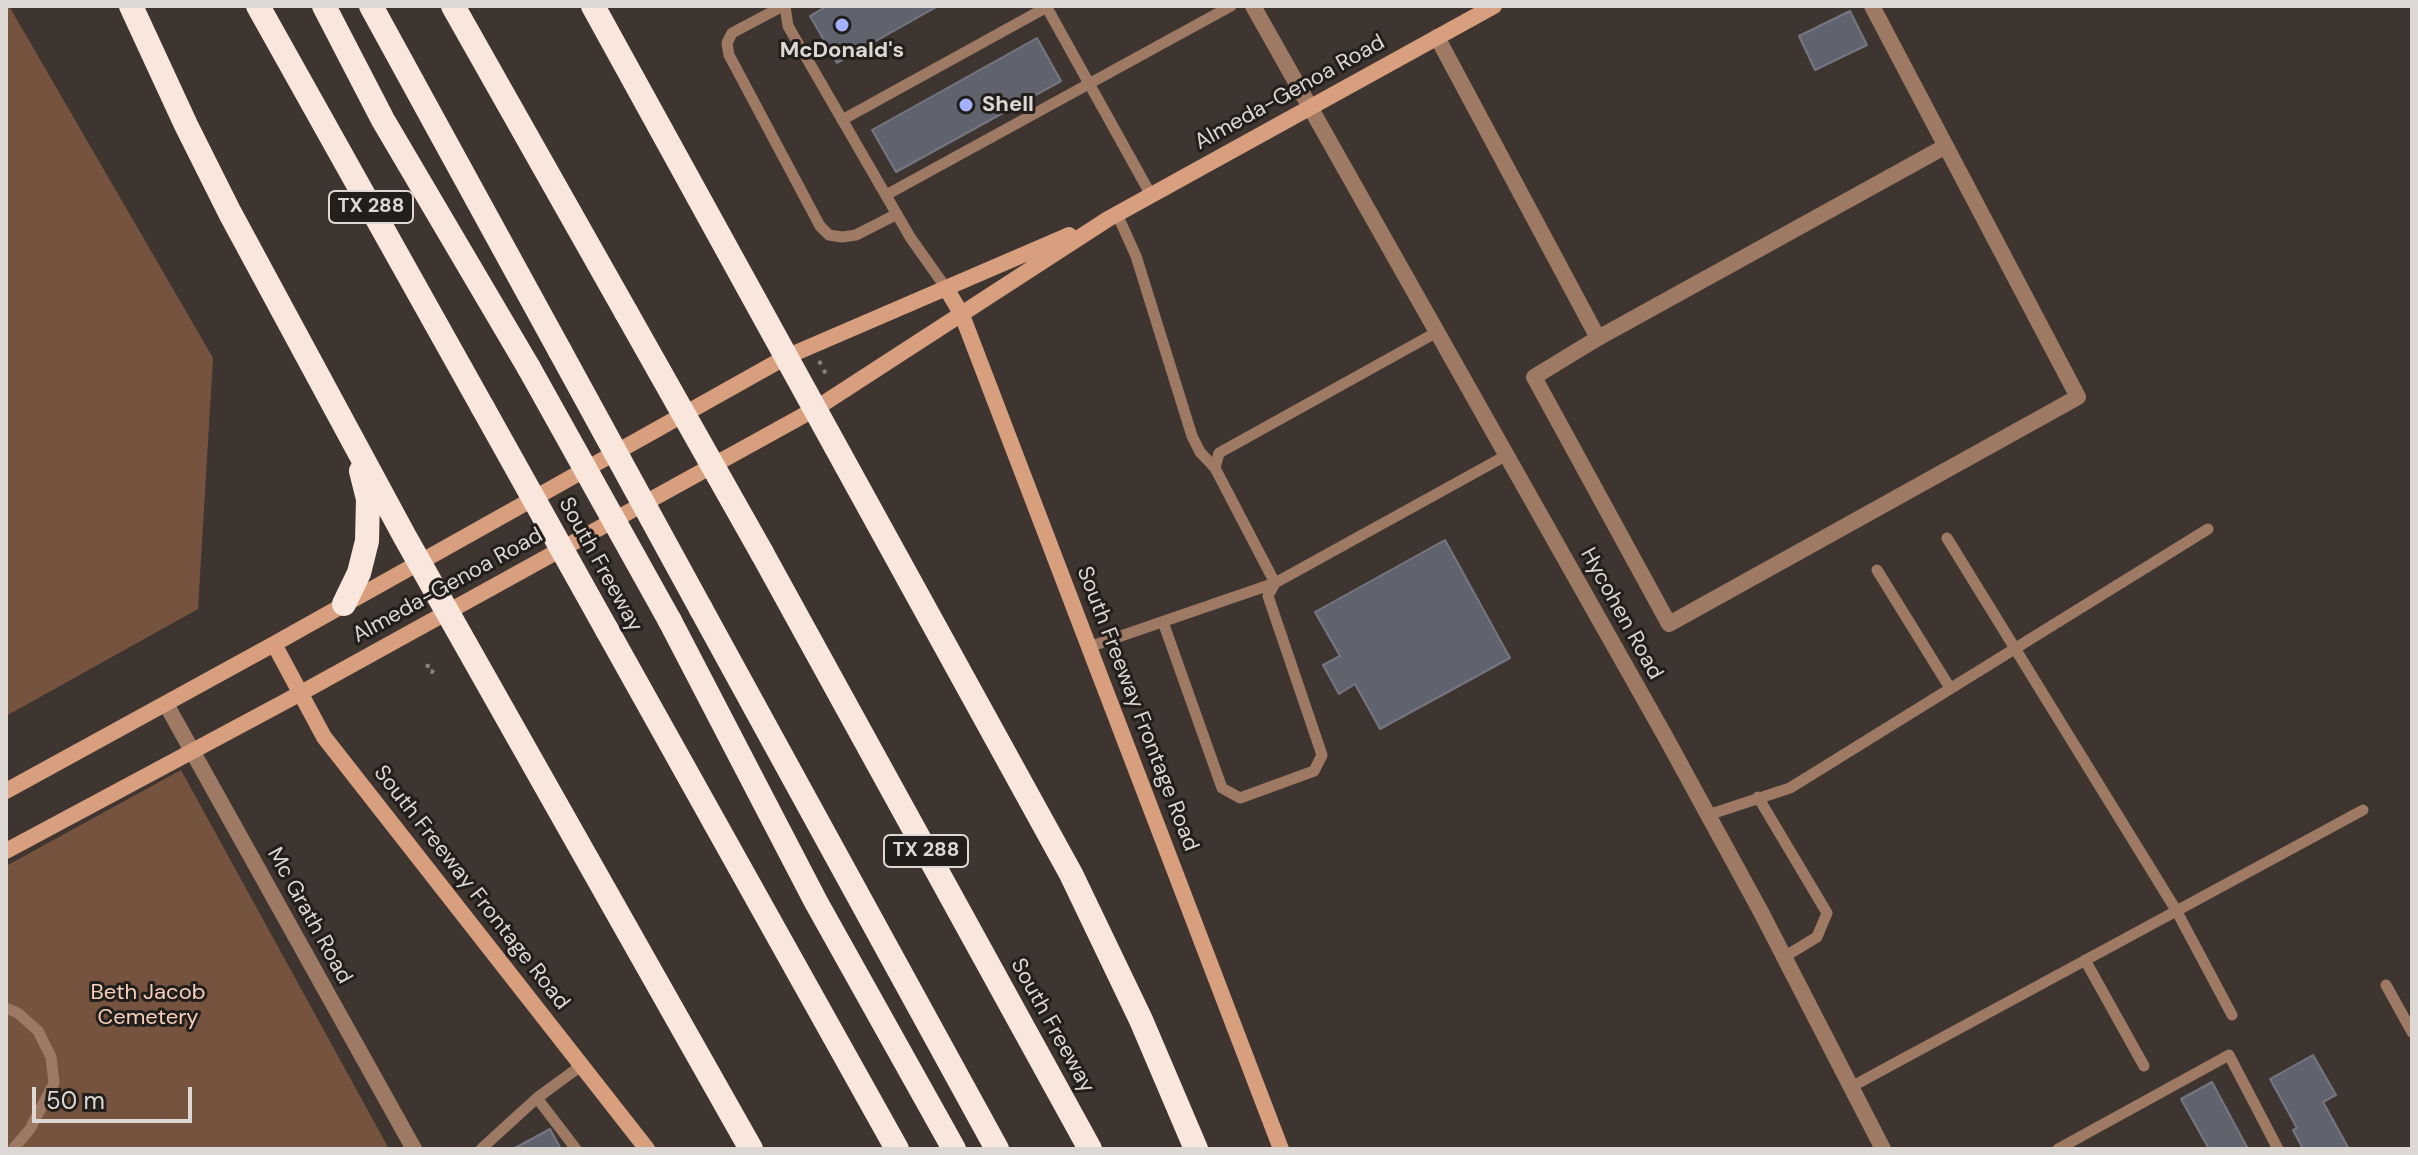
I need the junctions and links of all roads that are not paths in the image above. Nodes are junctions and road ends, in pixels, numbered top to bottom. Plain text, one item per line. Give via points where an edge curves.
1 (131, 6) edge
2 (258, 6) edge
3 (324, 6) edge
4 (371, 6) edge
5 (453, 6) edge
6 (593, 6) edge
7 (784, 6) edge
8 (1046, 6) edge
9 (1231, 6) edge
10 (1253, 6) edge
11 (1494, 6) edge
12 (1872, 6) edge
13 (1437, 37) junction
14 (1089, 83) junction
15 (1311, 106) junction
16 (842, 120) junction
17 (1946, 146) junction
18 (886, 195) junction
19 (1151, 195) junction
20 (897, 214) junction
21 (1112, 216) junction
22 (946, 288) junction
23 (962, 315) junction
24 (1437, 332) junction
25 (1598, 338) junction
26 (786, 357) junction
27 (815, 409) junction
28 (355, 445) junction
29 (1507, 455) junction
30 (1215, 468) junction
31 (2208, 529) dead end
32 (1947, 538) dead end
33 (418, 561) junction
34 (1877, 570) dead end
35 (1275, 583) junction
36 (344, 604) junction
37 (446, 611) junction
38 (1163, 622) junction
39 (274, 644) junction
40 (1089, 647) junction
41 (2016, 648) junction
42 (1950, 688) junction
43 (301, 693) junction
44 (166, 704) junction
45 (192, 751) junction
46 (6, 791) edge
47 (1758, 797) junction
48 (2363, 810) dead end
49 (1708, 815) junction
50 (6, 851) edge
51 (2176, 910) junction
52 (1784, 957) junction
53 (2085, 960) junction
54 (2386, 985) dead end
55 (6, 1008) edge
56 (2232, 1015) dead end
57 (2412, 1032) edge
58 (839, 1044) junction
59 (582, 1065) junction
60 (2144, 1066) dead end
61 (1049, 1075) junction
62 (1851, 1087) junction
63 (537, 1098) junction
64 (643, 1148) edge
65 (13, 1149) edge
66 (414, 1149) edge
67 (481, 1149) edge
68 (576, 1149) edge
69 (751, 1149) edge
70 (897, 1149) edge
71 (913, 1149) edge
72 (954, 1149) edge
73 (997, 1149) edge
74 (1077, 1149) edge
75 (1090, 1149) edge
76 (1196, 1149) edge
77 (1281, 1149) edge
78 (1883, 1149) edge
79 (2058, 1149) edge
80 (2278, 1149) edge

1 - 28 highway via 230,213
2 - 58 highway, South Freeway / TX 288, bridge
3 - 72 highway, bridge via 383,120 670,621 816,902
4 - 73 highway, bridge
5 - 61 highway, South Freeway / TX 288, bridge
6 - 26 highway
7 - 16 lane via 788,26
7 - 20 lane via 732,33 727,43 820,226 829,235 842,237 867,231
8 - 14 lane
8 - 16 lane
9 - 14 lane
10 - 15 street, Hycohen Road
11 - 13 main road, Almeda-Genoa Road
12 - 17 street
13 - 15 main road, Almeda-Genoa Road
13 - 25 street
14 - 18 lane
14 - 19 lane
15 - 19 main road, Almeda-Genoa Road
15 - 24 street, Hycohen Road
16 - 18 lane
17 - 25 street
17 - 25 street via 2078,397 1669,624 1534,377
18 - 20 lane
19 - 21 main road, Almeda-Genoa Road
20 - 22 lane
21 - 22 main road, Almeda-Genoa Road
21 - 23 main road, Almeda-Genoa Road
21 - 30 lane via 1136,256 1192,436
22 - 23 main road, South Freeway Frontage Road
22 - 26 main road, Almeda-Genoa Road
23 - 27 main road, Almeda-Genoa Road
23 - 40 main road, South Freeway Frontage Road
24 - 29 street, Hycohen Road
24 - 30 lane via 1219,453
26 - 27 highway
26 - 33 main road, Almeda-Genoa Road
27 - 37 main road, Almeda-Genoa Road
27 - 76 highway via 1071,874
28 - 33 highway
28 - 36 highway via 368,499 367,541
29 - 35 lane
29 - 49 street, Hycohen Road
30 - 35 lane
31 - 41 lane
32 - 41 lane
33 - 36 main road, Almeda-Genoa Road
33 - 37 highway
34 - 42 lane
35 - 38 lane
35 - 38 lane via 1268,596 1322,755 1314,771 1240,798 1222,788
36 - 39 main road, Almeda-Genoa Road
37 - 43 main road, Almeda-Genoa Road
37 - 69 highway
38 - 40 lane
39 - 43 main road, South Freeway Frontage Road
39 - 44 main road, Almeda-Genoa Road
40 - 77 main road, South Freeway Frontage Road
41 - 42 lane
41 - 51 lane
42 - 47 lane via 1790,788
43 - 45 main road, Almeda-Genoa Road
43 - 59 main road, South Freeway Frontage Road via 324,737
44 - 45 street, Mc Grath Road
44 - 46 main road, Almeda-Genoa Road
45 - 50 main road, Almeda-Genoa Road
45 - 66 street, Mc Grath Road
47 - 49 lane
47 - 52 lane via 1827,913 1817,937
48 - 51 lane
49 - 52 street, Hycohen Road
51 - 53 lane
51 - 56 lane
52 - 62 street, Hycohen Road
53 - 60 lane
53 - 62 lane
54 - 57 lane
55 - 65 lane via 38,1031 51,1057 54,1083
58 - 70 highway, South Freeway / TX 288
58 - 71 highway
59 - 63 lane
59 - 64 main road, South Freeway Frontage Road
61 - 74 highway
61 - 75 highway, South Freeway / TX 288
62 - 78 street, Hycohen Road
63 - 67 lane
63 - 68 lane
79 - 80 lane via 2229,1055

